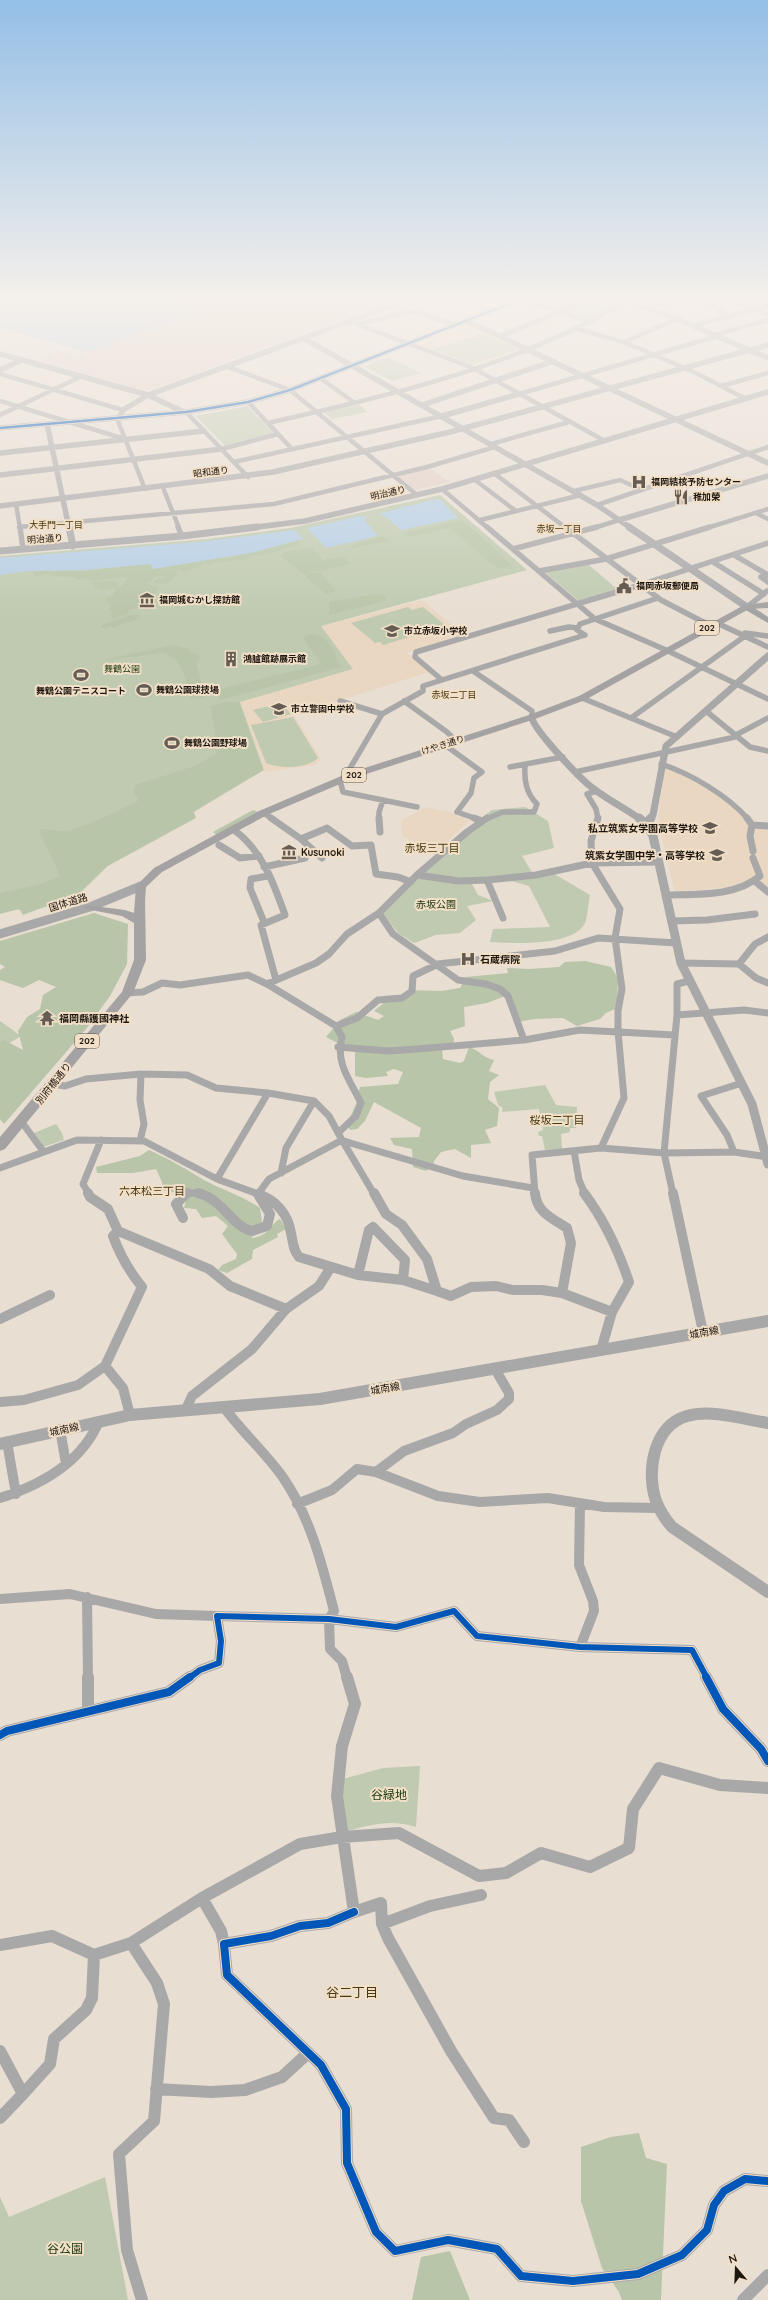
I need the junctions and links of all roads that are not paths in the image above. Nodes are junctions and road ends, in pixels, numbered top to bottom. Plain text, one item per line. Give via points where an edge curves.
1 (14, 408) edge
2 (27, 408) edge
3 (117, 408) edge
4 (126, 408) edge
5 (178, 408) edge
6 (209, 408) edge
7 (254, 408) edge
8 (313, 408) edge
9 (333, 408) edge
10 (428, 408) edge
11 (469, 408) edge
12 (653, 408) edge
13 (714, 408) edge
14 (547, 409) joint
15 (123, 410) junction
16 (186, 412) junction
17 (318, 412) junction
18 (0, 415) edge
19 (442, 416) junction
20 (119, 418) junction
21 (677, 420) junction
22 (71, 422) junction
23 (570, 422) junction
24 (268, 423) junction
25 (48, 424) junction
26 (0, 428) edge
27 (204, 430) junction
28 (467, 430) junction
29 (278, 434) junction
30 (348, 438) junction
31 (125, 439) junction
32 (605, 441) junction
33 (52, 446) junction
34 (493, 446) junction
35 (768, 447) edge
36 (222, 449) junction
37 (292, 449) junction
38 (0, 453) edge
39 (368, 453) junction
40 (748, 454) junction
41 (133, 460) junction
42 (234, 462) junction
43 (768, 463) edge
44 (528, 465) junction
45 (57, 469) junction
46 (495, 474) junction
47 (0, 476) edge
48 (394, 476) junction
49 (768, 476) edge
50 (248, 477) junction
51 (475, 480) junction
52 (145, 489) junction
53 (442, 489) junction
54 (164, 490) junction
55 (642, 490) junction
56 (574, 491) junction
57 (417, 495) junction
58 (581, 495) junction
59 (63, 500) junction
60 (597, 505) junction
61 (0, 506) edge
62 (537, 506) junction
63 (16, 508) junction
64 (768, 509) edge
65 (0, 510) edge
66 (516, 511) junction
67 (173, 513) junction
68 (756, 513) junction
69 (768, 519) edge
70 (480, 520) junction
71 (620, 520) junction
72 (67, 523) junction
73 (19, 527) junction
74 (574, 534) junction
75 (182, 536) junction
76 (653, 544) junction
77 (768, 544) edge
78 (73, 546) junction
79 (22, 549) junction
80 (513, 549) junction
81 (0, 551) edge
82 (734, 555) junction
83 (606, 559) junction
84 (713, 562) junction
85 (691, 569) junction
86 (539, 571) junction
87 (768, 582) edge
88 (641, 585) junction
89 (766, 592) edge
90 (658, 598) junction
91 (578, 604) junction
92 (768, 605) edge
93 (748, 607) junction
94 (595, 619) junction
95 (768, 621) edge
96 (714, 625) junction
97 (578, 628) junction
98 (550, 631) dead end
99 (738, 633) junction
100 (745, 636) junction
101 (768, 636) edge
102 (768, 647) edge
103 (666, 650) junction
104 (768, 656) edge
105 (700, 667) junction
106 (473, 670) junction
107 (442, 680) junction
108 (736, 684) junction
109 (582, 698) junction
110 (768, 700) edge
111 (340, 701) dead end
112 (404, 701) junction
113 (706, 711) junction
114 (382, 714) junction
115 (532, 717) junction
116 (631, 718) junction
117 (768, 718) edge
118 (735, 736) junction
119 (676, 737) junction
120 (456, 741) junction
121 (445, 745) junction
122 (768, 751) edge
123 (663, 753) junction
124 (563, 757) junction
125 (661, 764) junction
126 (525, 765) junction
127 (510, 767) dead end
128 (575, 772) junction
129 (350, 776) junction
130 (340, 780) junction
131 (597, 791) junction
132 (383, 800) junction
133 (417, 807) dead end
134 (263, 813) junction
135 (482, 821) junction
136 (646, 824) junction
137 (752, 825) junction
138 (768, 826) edge
139 (234, 830) junction
140 (380, 832) dead end
141 (301, 839) junction
142 (219, 845) dead end
143 (259, 856) junction
144 (305, 858) dead end
145 (322, 858) dead end
146 (659, 862) junction
147 (592, 863) junction
148 (264, 867) junction
149 (417, 875) junction
150 (268, 876) junction
151 (487, 880) junction
152 (411, 882) junction
153 (756, 882) junction
154 (141, 886) junction
155 (768, 892) edge
156 (666, 895) junction
157 (90, 906) junction
158 (379, 914) junction
159 (755, 914) dead end
160 (503, 918) dead end
161 (672, 921) junction
162 (140, 922) junction
163 (264, 922) junction
164 (0, 934) edge
165 (768, 937) edge
166 (615, 938) junction
167 (676, 943) junction
168 (681, 963) junction
169 (438, 964) junction
170 (739, 964) junction
171 (276, 980) junction
172 (689, 981) junction
173 (768, 983) edge
174 (267, 984) junction
175 (127, 993) junction
176 (705, 1012) junction
177 (768, 1013) edge
178 (677, 1015) junction
179 (336, 1026) junction
180 (618, 1031) junction
181 (675, 1035) junction
182 (524, 1040) junction
183 (338, 1048) junction
184 (141, 1074) junction
185 (742, 1083) junction
186 (52, 1084) junction
187 (268, 1093) junction
188 (314, 1101) junction
189 (21, 1121) junction
190 (341, 1136) junction
191 (101, 1140) junction
192 (140, 1141) junction
193 (0, 1146) edge
194 (601, 1148) junction
195 (43, 1151) junction
196 (574, 1151) junction
197 (664, 1152) junction
198 (734, 1152) junction
199 (767, 1159) edge
200 (0, 1168) edge
201 (281, 1173) junction
202 (217, 1179) junction
203 (533, 1188) junction
204 (258, 1194) junction
205 (183, 1218) dead end
206 (118, 1231) junction
207 (331, 1267) junction
208 (358, 1275) junction
209 (402, 1280) junction
210 (437, 1291) junction
211 (562, 1293) junction
212 (50, 1295) dead end
213 (286, 1309) junction
214 (612, 1312) junction
215 (0, 1319) edge
216 (768, 1320) edge
217 (703, 1332) junction
218 (601, 1350) junction
219 (105, 1366) junction
220 (495, 1369) junction
221 (0, 1402) edge
222 (223, 1406) junction
223 (185, 1411) junction
224 (130, 1415) junction
225 (99, 1421) junction
226 (768, 1423) edge
227 (60, 1429) junction
228 (4, 1443) edge
229 (66, 1464) junction
230 (376, 1472) junction
231 (16, 1494) junction
232 (0, 1498) edge
233 (297, 1504) junction
234 (580, 1504) junction
235 (658, 1508) junction
236 (768, 1592) edge
237 (87, 1597) junction
238 (0, 1599) edge
239 (217, 1616) junction
240 (329, 1620) junction
241 (580, 1647) junction
242 (88, 1711) junction
243 (0, 1735) edge
244 (768, 1761) edge
245 (768, 1788) edge
246 (342, 1837) junction
247 (481, 1895) dead end
248 (202, 1898) junction
249 (354, 1912) junction
250 (382, 1924) junction
251 (131, 1943) junction
252 (224, 1944) junction
253 (0, 1945) edge
254 (94, 1955) junction
255 (0, 2051) edge
256 (307, 2054) junction
257 (156, 2090) junction
258 (23, 2094) junction
259 (0, 2118) edge
260 (524, 2142) dead end
261 (768, 2181) edge
262 (768, 2275) edge
263 (142, 2300) edge
264 (743, 2300) edge

1 - 18 street
2 - 22 street
3 - 15 street
4 - 15 street
5 - 16 street
6 - 16 street
7 - 24 street
8 - 17 street
9 - 17 street
10 - 19 street
11 - 19 street
12 - 21 street
13 - 21 street, 明治通り
14 - 23 street
14 - 28 street, 昭和通り
15 - 20 street
16 - 20 street
16 - 27 street
17 - 24 street
17 - 30 street
19 - 28 street
19 - 30 street
20 - 22 street
20 - 31 street
21 - 32 street, 明治通り
21 - 40 street
22 - 25 street
22 - 31 street
23 - 32 street
23 - 34 street
24 - 29 street
25 - 26 street
25 - 33 street
27 - 31 street
27 - 36 street
28 - 34 street
28 - 39 street, 昭和通り
29 - 36 street
29 - 37 street
30 - 37 street
30 - 39 street
31 - 33 street
31 - 41 street
32 - 44 street, 明治通り
33 - 38 street
33 - 45 street
34 - 44 street
34 - 48 street
35 - 40 street
36 - 41 street
36 - 42 street
37 - 42 street
39 - 48 street
39 - 50 street, 昭和通り
39 - 54 street, 昭和通り via 258,479
40 - 43 street
40 - 55 street
41 - 45 street
41 - 52 street
42 - 50 street
44 - 46 street, 明治通り
44 - 56 street
45 - 47 street
45 - 59 street
46 - 51 street, 明治通り
46 - 62 street
48 - 57 street
48 - 67 street via 274,504
49 - 71 street
50 - 52 street, 昭和通り
51 - 53 street, 明治通り
51 - 66 street
52 - 59 street, 昭和通り
53 - 57 street, 明治通り
53 - 70 street
54 - 59 street, 昭和通り
54 - 67 street
55 - 56 street via 620,480
55 - 60 street
56 - 58 street
57 - 75 street, 明治通り via 280,525
58 - 60 street
58 - 62 street
59 - 63 street, 昭和通り
59 - 72 street
60 - 71 street
61 - 63 street, 昭和通り
62 - 66 street
62 - 74 street
63 - 65 street, 昭和通り
63 - 73 street
64 - 68 street
66 - 70 street
67 - 72 street
67 - 75 street
68 - 69 street
68 - 76 street
70 - 80 street
71 - 74 street
71 - 76 street
72 - 73 street
72 - 78 street
73 - 79 street
74 - 80 street
74 - 83 street
75 - 78 street, 明治通り
76 - 83 street
76 - 85 street
77 - 82 street
78 - 79 street, 明治通り
79 - 81 street, 明治通り
80 - 86 street
82 - 84 street
82 - 87 street via 768,574 761,578
83 - 86 street
83 - 88 street
84 - 85 street
84 - 89 street
85 - 88 street
85 - 93 street
86 - 91 street
88 - 90 street
88 - 91 street
89 - 93 street
90 - 94 street
90 - 96 street
91 - 94 street
91 - 107 street via 416,652 415,657
92 - 93 highway, 202
93 - 95 main road
93 - 96 highway, けやき通り / 202
94 - 97 street via 580,624
94 - 103 street
96 - 99 street
96 - 103 highway, けやき通り / 202
97 - 98 street
97 - 106 street via 577,630 585,636
99 - 100 street
99 - 101 street
100 - 102 street
100 - 105 street
103 - 105 street
103 - 109 highway, けやき通り / 202
104 - 108 street
105 - 108 street
105 - 116 street
106 - 107 street
106 - 115 street via 532,711
107 - 112 street via 423,686 423,691
108 - 110 street
108 - 113 street
109 - 115 highway, けやき通り / 202
109 - 116 street
111 - 114 street
112 - 114 street
112 - 120 street via 448,732
113 - 118 street
113 - 119 street
114 - 129 street via 349,770
115 - 120 highway, けやき通り / 202
115 - 124 street via 532,721
116 - 119 street
117 - 118 street
118 - 122 street via 753,749
118 - 123 street
119 - 123 street via 666,746
120 - 121 highway, けやき通り / 202
121 - 129 highway, けやき通り / 202
121 - 135 street via 468,758 482,772 474,778 471,793 457,812
123 - 125 street
123 - 128 street
124 - 126 street
124 - 128 street
125 - 136 street via 653,814
125 - 137 street via 717,793 748,817
126 - 127 street
126 - 135 street via 524,779 531,799 537,804 534,812 499,813
128 - 131 street
129 - 130 highway, けやき通り / 202
130 - 132 street via 343,792
130 - 134 highway, けやき通り / 202
131 - 136 street
131 - 147 street via 587,794 596,809 598,820 590,841
132 - 133 street
132 - 140 street via 379,812
134 - 139 highway, けやき通り / 202
134 - 141 street
135 - 149 street
136 - 146 street via 653,836
137 - 138 street
137 - 153 street via 750,836 760,876
139 - 143 street via 245,837
139 - 154 highway, けやき通り / 202 via 158,870
141 - 145 street
141 - 152 street via 327,828 352,846 371,846 376,874
142 - 143 street via 240,858
143 - 148 street
144 - 148 street
146 - 147 street
146 - 156 street
147 - 151 street via 536,876
147 - 166 street via 620,909
148 - 150 street
149 - 151 street via 459,881
149 - 152 street
150 - 163 street via 251,879 250,884
150 - 163 street via 285,915
151 - 160 street
152 - 158 street
153 - 155 street
153 - 156 street via 740,889
154 - 157 street, 国体道路
154 - 162 highway, 別府橋通り / 202
156 - 161 street
157 - 162 highway via 126,913
157 - 164 street, 国体道路
158 - 169 street via 393,934
158 - 171 street via 347,934 329,954 316,963
159 - 161 street
161 - 167 street
162 - 175 highway, 別府橋通り / 202 via 140,960
163 - 171 street via 261,925
165 - 170 street via 763,938
166 - 167 street
166 - 169 street via 598,938 555,951
166 - 180 street via 622,989
167 - 168 street
168 - 170 street
168 - 172 street
169 - 179 street via 413,976 412,991 409,995 378,1000 357,1018
169 - 182 street via 458,980 486,984 500,989 508,996
170 - 173 street via 756,978
171 - 174 street
172 - 176 street
172 - 178 street via 677,984
174 - 175 street via 248,976 180,985 162,983 143,992
174 - 179 street
175 - 186 highway, 別府橋通り / 202
176 - 177 street via 744,1010
176 - 178 street
176 - 185 street
178 - 181 street
179 - 183 street via 342,1037
180 - 181 street
180 - 182 street via 580,1030
180 - 194 street via 624,1098
181 - 197 street
182 - 183 street via 388,1051
183 - 190 street via 340,1063 361,1103 356,1116
184 - 186 street via 86,1079 65,1086
184 - 187 street via 187,1075 216,1088
184 - 192 street via 140,1100 144,1124
185 - 198 street via 702,1096 727,1135
185 - 199 street via 752,1104
186 - 189 highway, 別府橋通り / 202
187 - 188 street
187 - 202 street
188 - 190 street via 329,1116
188 - 201 street via 286,1148
189 - 193 highway, 別府橋通り / 202
189 - 195 street
190 - 201 street
190 - 203 street via 437,1169
190 - 210 street via 386,1214 402,1225 427,1259
191 - 192 street
191 - 195 street via 77,1140
191 - 206 street via 84,1184 90,1197 108,1208
192 - 202 street
194 - 196 street
194 - 197 street
195 - 200 street
196 - 203 street via 532,1155
196 - 214 street via 584,1194 600,1214 619,1250 629,1282
197 - 198 street
197 - 217 street
198 - 199 street
201 - 204 street via 270,1179
202 - 204 street
203 - 211 street via 539,1209 567,1228 570,1243
204 - 205 street via 266,1203 270,1214 268,1226 258,1231 248,1230 214,1198 203,1194 191,1192 181,1196 176,1204
204 - 207 street via 280,1207 290,1226 295,1252 299,1257
206 - 213 street via 209,1269 230,1286
206 - 219 street via 113,1236 115,1242 128,1271 142,1287
207 - 208 street
207 - 213 street via 319,1286
208 - 209 street
208 - 209 street via 369,1230 373,1227 406,1260
209 - 210 street
210 - 211 street via 451,1296 471,1288 496,1286 512,1290
211 - 214 street
212 - 215 street
213 - 223 street via 252,1349 192,1396
214 - 218 street
216 - 217 street, 城南線
217 - 218 street, 城南線
218 - 220 street, 城南線
219 - 221 street via 78,1385 24,1400
219 - 224 street via 129,1398
220 - 222 street, 城南線 via 320,1399
220 - 230 street via 509,1393 509,1399 497,1410 453,1433 404,1451
222 - 223 street, 城南線
222 - 233 street via 283,1476
223 - 224 street, 城南線
224 - 225 street, 城南線
225 - 227 street, 城南線
225 - 229 street via 96,1433 85,1448
226 - 235 street via 722,1416 688,1416 672,1422 660,1436 654,1458 652,1487
227 - 228 street, 城南線
227 - 229 street
228 - 231 street
229 - 231 street
230 - 233 street via 357,1469 332,1490
230 - 234 street via 438,1496 480,1502 548,1498
231 - 232 street
233 - 240 street via 323,1564 334,1611
234 - 235 street
234 - 241 street via 579,1565 593,1601 594,1612
235 - 236 street via 672,1526
237 - 238 street via 70,1594
237 - 239 street via 156,1614
237 - 242 street
239 - 240 street
239 - 242 street via 221,1641 219,1663 200,1670 169,1692
240 - 241 street via 396,1627 454,1611 478,1636
240 - 246 street via 330,1649 342,1661 355,1704 342,1746 339,1775 337,1796
241 - 244 street via 692,1650 723,1709 761,1749
242 - 243 street via 7,1731
245 - 246 street via 720,1785 659,1768 633,1809 629,1848 590,1867 541,1853 506,1873 479,1876 399,1833
246 - 248 street via 300,1844
246 - 249 street
247 - 250 street via 430,1906
248 - 251 street
248 - 252 street via 221,1931
249 - 250 street via 381,1903
249 - 252 street via 328,1923 300,1926 271,1936
250 - 260 street via 451,2051 494,2118 509,2120
251 - 254 street
251 - 257 street via 157,1982 164,2004
252 - 256 street via 228,1975 295,2038
253 - 254 street via 52,1936
254 - 258 street via 92,1998 86,2010 54,2039 50,2064
255 - 258 street
256 - 257 street via 282,2077 245,2090
256 - 261 street via 321,2065 346,2109 347,2163 376,2232 395,2251 448,2240 496,2249 521,2276 573,2281 638,2274 682,2255 707,2230 714,2205 724,2191 745,2179
257 - 263 street via 154,2121 119,2154 126,2250
258 - 259 street
262 - 264 street

